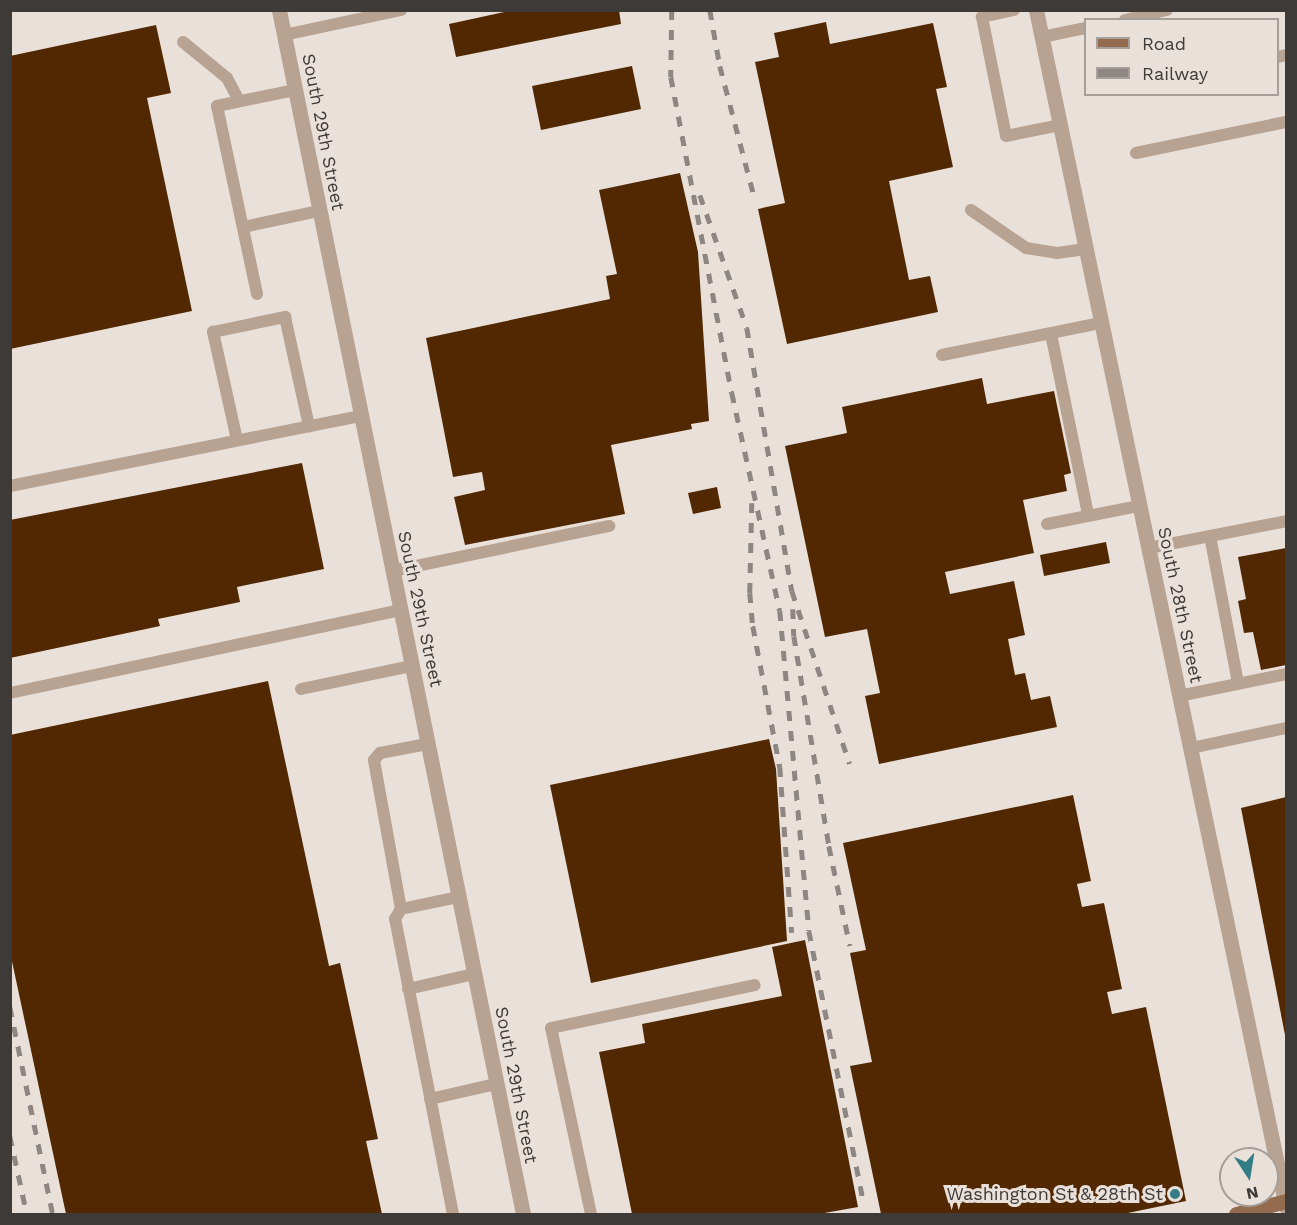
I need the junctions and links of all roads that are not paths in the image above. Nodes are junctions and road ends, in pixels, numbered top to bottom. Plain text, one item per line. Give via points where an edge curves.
1 (279, 10) edge
2 (400, 10) edge
3 (1014, 10) edge
4 (1036, 10) edge
5 (1167, 10) edge
6 (1133, 18) edge
7 (1084, 28) edge
8 (284, 35) junction
9 (1042, 37) junction
10 (183, 42) dead end
11 (295, 90) junction
12 (239, 101) junction
13 (1287, 122) edge
14 (1060, 125) junction
15 (1136, 153) dead end
16 (971, 210) dead end
17 (319, 211) junction
18 (243, 227) junction
19 (1086, 249) junction
20 (257, 294) dead end
21 (1101, 323) junction
22 (1051, 334) junction
23 (942, 355) dead end
24 (361, 416) junction
25 (309, 426) junction
26 (237, 440) junction
27 (10, 486) edge
28 (1139, 506) junction
29 (1088, 515) junction
30 (1287, 521) edge
31 (1047, 524) dead end
32 (609, 526) dead end
33 (1210, 536) junction
34 (1149, 548) junction
35 (392, 571) junction
36 (400, 610) junction
37 (411, 666) junction
38 (1287, 674) edge
39 (1238, 683) junction
40 (301, 689) dead end
41 (10, 693) edge
42 (1179, 696) junction
43 (1287, 728) edge
44 (427, 744) junction
45 (1191, 748) junction
46 (458, 897) junction
47 (401, 909) junction
48 (474, 974) junction
49 (755, 985) dead end
50 (408, 989) junction
51 (496, 1084) junction
52 (430, 1099) junction
53 (1286, 1203) edge
54 (453, 1215) edge
55 (522, 1215) edge
56 (591, 1215) edge
57 (1236, 1215) edge

1 - 8 street, South 29th Street
2 - 8 lane
3 - 14 lane via 982,17 1006,136
4 - 9 street, South 28th Street
5 - 6 lane
7 - 9 lane
8 - 11 street, South 29th Street
9 - 14 street, South 28th Street
10 - 12 lane via 220,70
11 - 12 lane
11 - 17 street, South 29th Street
12 - 18 lane via 217,106
13 - 15 lane
14 - 19 street, South 28th Street
16 - 19 lane via 1026,248 1057,253
17 - 18 lane
17 - 24 street, South 29th Street
18 - 20 lane
19 - 21 street, South 28th Street
21 - 22 lane
21 - 28 street, South 28th Street
22 - 23 lane
22 - 29 lane
24 - 25 lane
24 - 35 street, South 29th Street
25 - 26 lane
25 - 26 lane via 285,317 213,332
26 - 27 lane
28 - 29 lane
28 - 34 street, South 28th Street
29 - 31 lane
30 - 33 lane
32 - 35 lane
33 - 34 lane
33 - 39 lane
34 - 42 street, South 28th Street
35 - 36 street, South 29th Street
36 - 37 street, South 29th Street
36 - 41 lane
37 - 40 lane
37 - 44 street, South 29th Street
38 - 39 lane
39 - 42 lane
42 - 45 street, South 28th Street
43 - 45 lane
44 - 46 street, South 29th Street
44 - 47 lane via 380,753 374,760
45 - 53 street, South 28th Street
46 - 47 lane
46 - 48 street, South 29th Street
47 - 50 lane via 395,919
48 - 50 lane
48 - 51 street, South 29th Street
49 - 56 lane via 551,1028
50 - 52 lane
51 - 52 lane
51 - 55 street, South 29th Street
52 - 54 lane
53 - 57 main road

